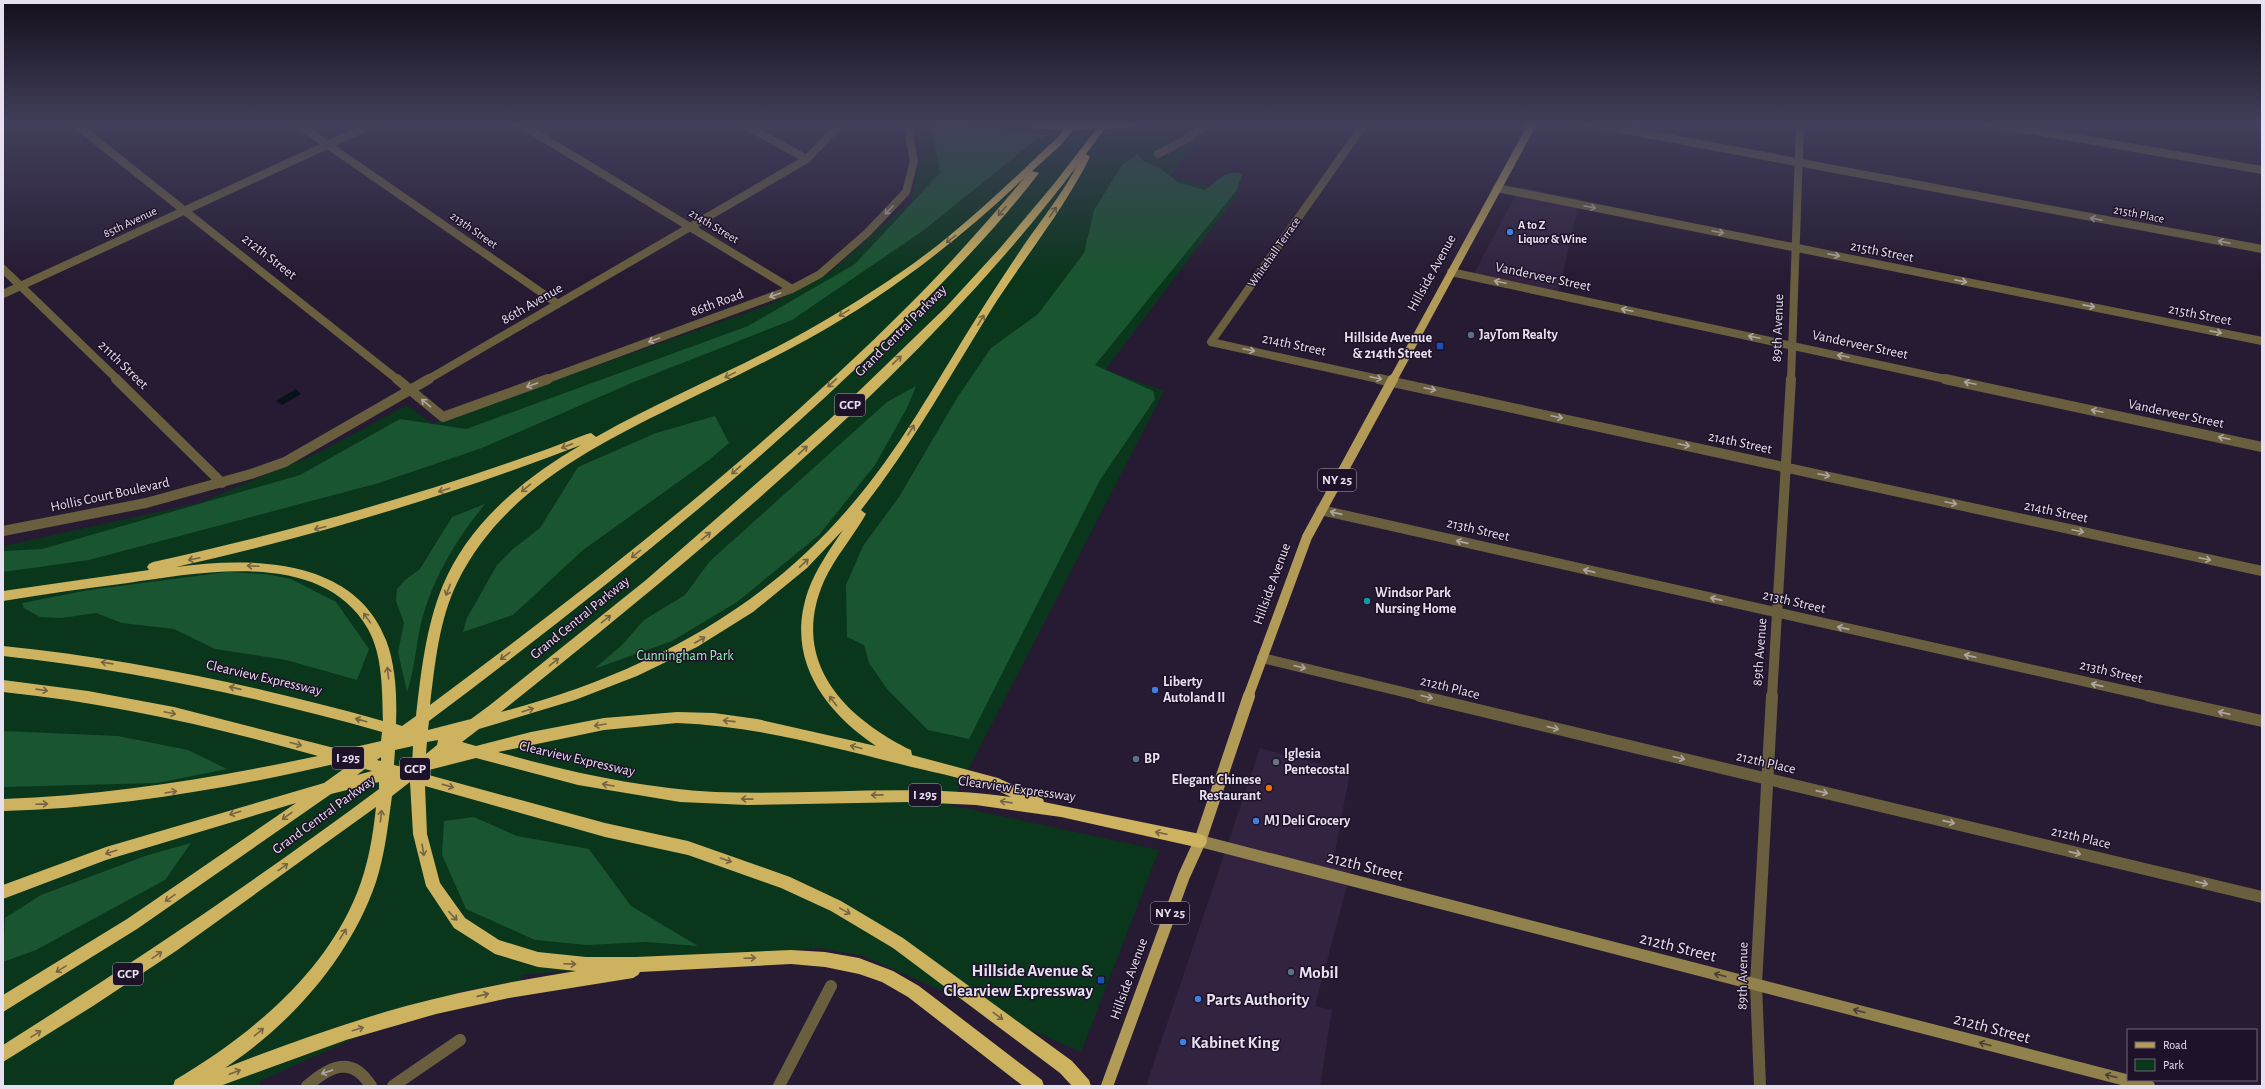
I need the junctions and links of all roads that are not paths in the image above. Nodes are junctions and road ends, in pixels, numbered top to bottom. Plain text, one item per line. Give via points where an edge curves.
1 (138, 174) edge
2 (265, 174) edge
3 (370, 174) edge
4 (603, 174) edge
5 (782, 174) edge
6 (911, 174) edge
7 (1023, 174) edge
8 (1032, 174) edge
9 (1065, 174) edge
10 (1078, 174) edge
11 (1329, 174) edge
12 (1505, 174) edge
13 (1799, 174) edge
14 (1857, 174) edge
15 (1497, 188) junction
16 (184, 211) junction
17 (691, 227) junction
18 (1796, 248) junction
19 (2262, 249) edge
20 (3, 269) edge
21 (1451, 272) junction
22 (21, 286) junction
23 (792, 289) junction
24 (3, 294) edge
25 (558, 304) junction
26 (2262, 341) edge
27 (1211, 342) joint
28 (1793, 345) junction
29 (1392, 381) junction
30 (408, 389) junction
31 (693, 393) junction
32 (443, 417) joint
33 (2262, 447) edge
34 (890, 462) junction
35 (1786, 467) junction
36 (222, 483) junction
37 (1320, 510) junction
38 (3, 531) edge
39 (2262, 571) edge
40 (49, 588) junction
41 (3, 596) edge
42 (1778, 613) junction
43 (3, 651) edge
44 (1262, 658) junction
45 (3, 686) edge
46 (2262, 721) edge
47 (962, 774) junction
48 (1768, 779) junction
49 (3, 805) edge
50 (1050, 809) junction
51 (1200, 841) junction
52 (3, 892) edge
53 (2262, 897) edge
54 (731, 959) junction
55 (1756, 984) junction
56 (831, 986) dead end
57 (3, 1004) edge
58 (460, 1040) dead end
59 (3, 1054) edge
60 (2127, 1080) edge
61 (2130, 1081) edge
62 (181, 1086) edge
63 (199, 1086) edge
64 (307, 1086) edge
65 (371, 1086) edge
66 (393, 1086) edge
67 (779, 1086) edge
68 (1036, 1086) edge
69 (1083, 1086) edge
70 (1107, 1086) edge
71 (1760, 1086) edge
72 (2149, 1086) edge

1 - 16 street, 212th Street
2 - 16 street, 85th Avenue
3 - 25 street, 213th Street
4 - 17 street, 214th Street
5 - 17 street, 86th Avenue
6 -> 23 street, 86th Road via 906,192 867,233 820,274
7 -> 31 highway via 969,224 896,280 824,326
8 -> 57 highway, Grand Central Parkway / GCP via 978,238 871,347 727,478 639,551 536,633 407,730 202,876 89,952
59 -> 9 highway, Grand Central Parkway / GCP via 107,988 251,890 452,742 576,644 755,493 899,358 957,300
34 -> 10 highway
11 - 27 street, Whitehall Terrace
12 - 15 main road, Hillside Avenue / NY 25
13 - 18 street, 89th Avenue
19 -> 14 street, 215th Place
15 -> 18 street, 215th Street
15 - 21 main road, Hillside Avenue / NY 25
16 - 22 street, 85th Avenue
16 - 30 street, 212th Street
17 - 23 street, 214th Street
17 - 25 street, 86th Avenue
18 -> 26 street, 215th Street
18 - 28 street, 89th Avenue
20 - 22 street, 211th Street
28 -> 21 street, Vanderveer Street
21 - 29 main road, Hillside Avenue / NY 25
22 - 24 street, 85th Avenue
22 - 36 street, 211th Street
23 -> 32 street, 86th Road
25 - 30 street, 86th Avenue
27 -> 29 street, 214th Street
33 -> 28 street, Vanderveer Street
28 - 35 street, 89th Avenue
29 -> 35 street, 214th Street
29 - 37 main road, Hillside Avenue / NY 25
32 -> 30 street, 212th Street
30 - 36 street, 86th Avenue via 285,462
31 -> 40 highway via 537,457 378,511 223,552
31 -> 54 highway via 568,457 524,489 498,514 465,556 451,582 439,615 429,665 419,770 420,834 427,870 441,901 452,915 485,941 522,957 583,965
47 -> 34 highway via 896,750 863,730 838,709 813,663 809,621 814,593
49 -> 34 highway via 60,803 156,794 256,777 491,722 566,699 661,660 718,629 772,592 812,557 854,511
35 -> 39 street, 214th Street
35 - 42 street, 89th Avenue
36 - 38 street, Hollis Court Boulevard via 113,512
42 -> 37 street, 213th Street
37 - 44 main road, Hillside Avenue / NY 25 via 1301,552
40 - 41 highway
62 -> 40 highway via 239,1048 302,991 333,952 364,893 376,855 383,801 389,713 388,671 384,653 380,639 368,618 351,600 328,585 288,570 221,566
46 -> 42 street, 213th Street
42 - 48 street, 89th Avenue
50 -> 43 highway, Clearview Expressway / I 295 via 993,800 927,795 747,799 699,797 616,787 561,776 225,685 111,663
44 -> 48 street, 212th Place
44 - 51 main road, Hillside Avenue / NY 25
45 -> 69 highway, I 295 via 122,703 255,733 604,830 688,848 754,870 836,906 898,943 1066,1067
47 - 50 highway via 1000,784
47 -> 52 highway via 780,728 713,719 612,722 261,805 88,859
48 -> 53 street, 212th Place
48 - 55 street, 89th Avenue
51 -> 50 highway, Clearview Expressway / I 295
55 -> 51 main road, 212th Street
51 - 70 main road, Hillside Avenue / NY 25 via 1184,876
63 -> 54 highway via 332,1037 435,1006 486,994 594,976
54 -> 68 highway via 817,958 860,966 878,973 921,996
60 -> 55 main road, 212th Street
55 - 71 street, 89th Avenue
56 - 67 street
58 - 66 street
72 -> 61 main road, 212th Street
65 -> 64 street via 359,1070 344,1066 320,1074

